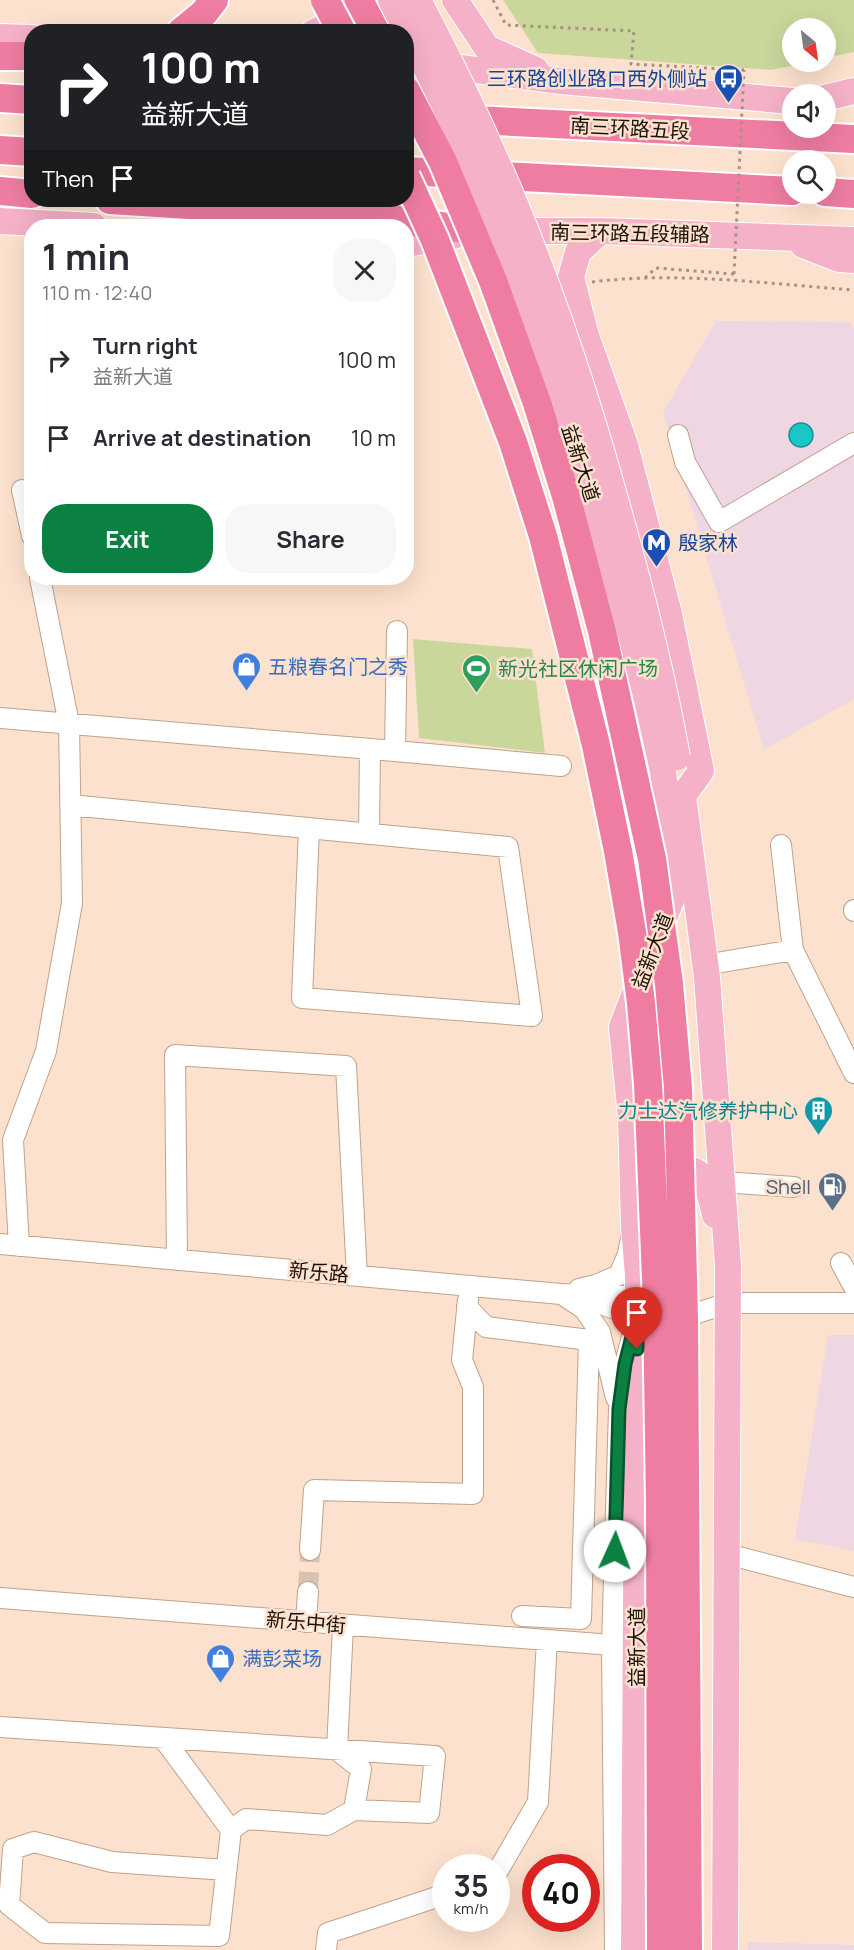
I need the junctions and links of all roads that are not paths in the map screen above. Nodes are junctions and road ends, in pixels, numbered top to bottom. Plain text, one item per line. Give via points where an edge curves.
1 (214, 0) edge
2 (325, 0) edge
3 (341, 0) edge
4 (359, 0) edge
5 (391, 0) edge
6 (418, 0) edge
7 (455, 0) edge
8 (191, 24) edge
9 (327, 24) edge
10 (338, 24) edge
11 (372, 24) edge
12 (403, 24) edge
13 (0, 37) edge
14 (414, 46) edge
15 (18, 53) edge
16 (414, 62) edge
17 (561, 81) junction
18 (854, 92) edge
19 (836, 96) edge
20 (0, 98) edge
21 (782, 99) edge
22 (24, 100) edge
23 (836, 103) edge
24 (854, 104) edge
25 (414, 106) edge
26 (414, 117) edge
27 (854, 139) edge
28 (0, 150) edge
29 (24, 152) edge
30 (414, 171) edge
31 (782, 190) edge
32 (0, 191) edge
33 (24, 193) edge
34 (836, 193) edge
35 (414, 194) edge
36 (854, 194) edge
37 (220, 207) edge
38 (392, 219) edge
39 (0, 221) edge
40 (24, 222) edge
41 (414, 222) edge
42 (601, 231) junction
43 (485, 232) junction
44 (783, 237) junction
45 (854, 240) edge
46 (414, 243) edge
47 (854, 260) edge
48 (678, 435) dead end
49 (854, 443) edge
50 (22, 490) dead end
51 (24, 499) edge
52 (41, 585) edge
53 (397, 631) dead end
54 (0, 718) edge
55 (69, 724) junction
56 (370, 749) junction
57 (395, 751) junction
58 (561, 766) dead end
59 (671, 770) junction
60 (683, 796) junction
61 (70, 805) junction
62 (309, 828) junction
63 (369, 834) junction
64 (782, 845) dead end
65 (793, 950) junction
66 (705, 965) junction
67 (854, 1073) edge
68 (723, 1182) junction
69 (794, 1187) dead end
70 (634, 1226) junction
71 (9, 1245) edge
72 (177, 1260) junction
73 (842, 1263) dead end
74 (728, 1265) junction
75 (357, 1276) junction
76 (469, 1286) junction
77 (854, 1287) edge
78 (561, 1294) junction
79 (638, 1296) junction
80 (728, 1303) junction
81 (854, 1303) edge
82 (467, 1307) junction
83 (670, 1385) junction
84 (619, 1409) junction
85 (310, 1550) tunnel mouth
86 (728, 1554) junction
87 (854, 1587) edge
88 (308, 1592) tunnel mouth
89 (0, 1598) edge
90 (522, 1616) dead end
91 (306, 1622) junction
92 (343, 1625) junction
93 (547, 1640) junction
94 (612, 1645) junction
95 (0, 1727) edge
96 (163, 1738) junction
97 (337, 1750) junction
98 (354, 1810) junction
99 (231, 1830) junction
100 (508, 1854) edge
101 (226, 1870) junction
102 (432, 1899) edge
103 (5, 1906) edge
104 (326, 1950) edge
105 (615, 1950) edge
106 (634, 1950) edge
107 (661, 1950) edge
108 (674, 1950) edge
109 (688, 1950) edge
110 (725, 1950) edge

1 - 8 highway
2 - 10 highway, bridge
3 - 9 main road
4 - 11 highway
5 - 12 main road, 益新大道, bridge
6 - 59 main road, 益新大道, bridge via 517,210 599,440 656,654
7 - 17 main road via 487,48
13 - 15 main road
14 - 59 main road, 益新大道, bridge via 447,112 526,301 576,443
16 - 17 main road
17 - 21 main road
18 - 19 main road
20 - 22 highway
23 - 24 main road
25 - 109 highway, bridge via 443,162 489,270 537,403 602,631 652,859 678,1088 684,1318
26 - 27 highway, 南三环路五段
28 - 29 highway
30 - 31 highway
32 - 33 highway
34 - 36 highway
35 - 107 highway, bridge via 513,442 543,536 596,745 632,932 648,1083 657,1303
37 - 38 highway
39 - 40 main road
41 - 43 highway
42 - 43 main road, 南三环路五段辅路
42 - 44 main road, 南三环路五段辅路
42 - 60 main road via 578,252 571,277 585,336 625,445 669,614 701,771
43 - 46 main road, 南三环路五段辅路
44 - 45 main road, 南三环路五段辅路
44 - 47 main road via 839,259
48 - 49 street via 685,462 719,522
50 - 51 street
52 - 55 street
53 - 57 street
54 - 55 street
55 - 56 street
55 - 61 street
56 - 57 street
56 - 63 street
57 - 58 street
59 - 60 main road, 益新大道
59 - 70 main road, 益新大道 via 676,887 622,1027 631,1117
60 - 66 main road, 益新大道
61 - 62 street
61 - 71 street via 72,903 46,1051 13,1140
62 - 63 street
62 - 63 street via 302,998 532,1016 508,847
64 - 65 street
65 - 66 street
65 - 67 street
66 - 68 main road, 益新大道
68 - 69 street
68 - 74 main road, 益新大道
70 - 78 street via 620,1275
70 - 79 main road, 益新大道
71 - 72 street, 新乐路
72 - 75 street, 新乐路
72 - 75 street via 175,1055 346,1066
73 - 77 street
74 - 79 main road via 701,1174 686,1169 668,1174 656,1186 646,1221
74 - 80 main road, 益新大道
75 - 76 street, 新乐路
76 - 78 street, 新乐路
76 - 82 street
78 - 79 street, 新乐路
78 - 84 street via 584,1310 600,1332
79 - 83 street via 652,1311 663,1342
79 - 84 street
79 - 106 main road, 益新大道
80 - 81 street
80 - 83 street via 694,1314 677,1341
80 - 86 main road, 益新大道
82 - 85 street via 462,1360 473,1387 473,1494 314,1490
82 - 90 street via 486,1327 589,1340 581,1619
83 - 108 street
84 - 94 street
86 - 87 street
86 - 110 main road, 益新大道
88 - 91 street
89 - 91 street, 新乐中街
91 - 92 street, 新乐中街
92 - 93 street, 新乐中街
92 - 97 street
93 - 94 street, 新乐中街
93 - 100 street via 538,1802
94 - 105 street
95 - 96 street
96 - 97 street
96 - 99 street
97 - 98 street via 361,1769
97 - 98 street via 435,1756 429,1813
98 - 99 street via 327,1825 246,1819
99 - 101 street
101 - 103 street via 111,1862 34,1842 13,1849
101 - 103 street via 219,1936 45,1933
102 - 104 street via 328,1933

